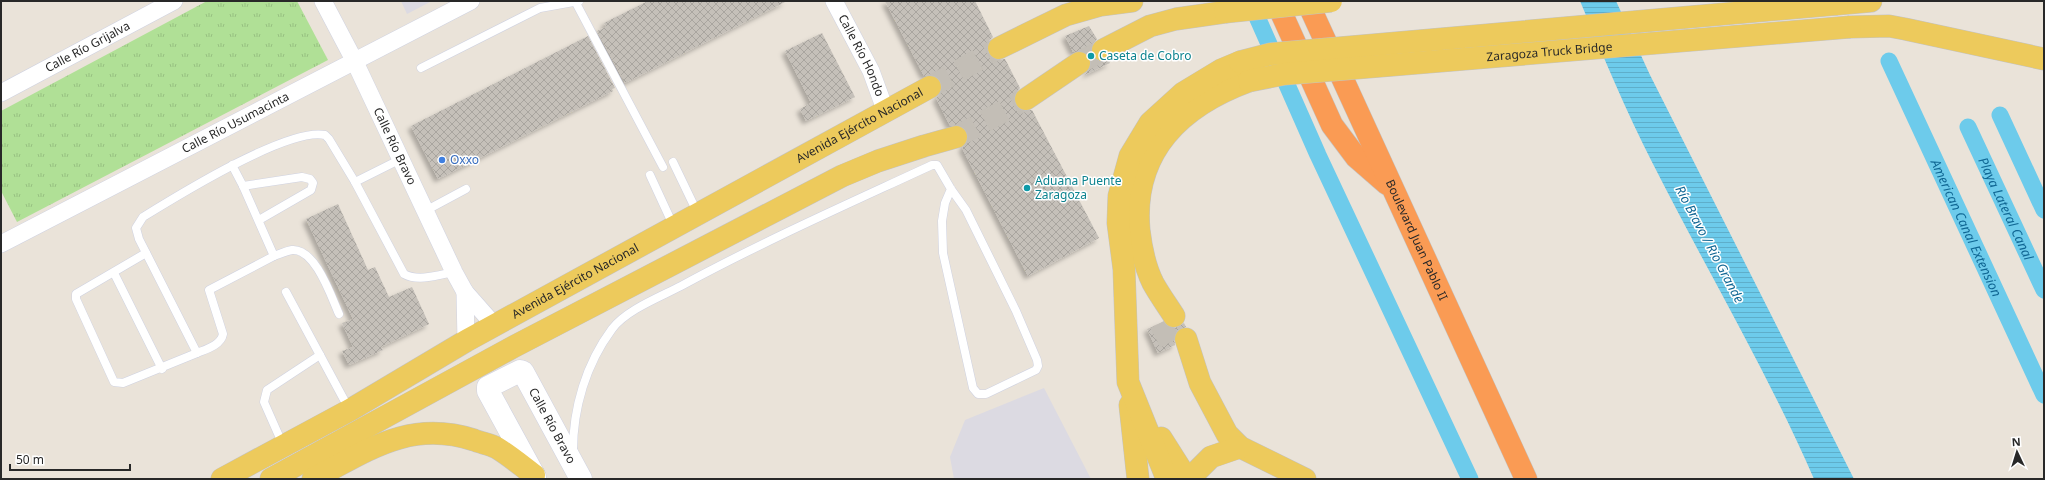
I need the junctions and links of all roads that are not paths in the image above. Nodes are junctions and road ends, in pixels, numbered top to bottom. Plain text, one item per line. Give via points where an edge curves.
1 (174, 1) edge
2 (322, 1) edge
3 (471, 1) edge
4 (834, 1) edge
5 (1132, 1) edge
6 (1276, 1) edge
7 (1307, 1) edge
8 (1331, 1) edge
9 (1871, 1) edge
10 (578, 2) edge
11 (999, 48) tunnel mouth
12 (1103, 50) tunnel mouth
13 (2044, 59) edge
14 (354, 60) junction
15 (1079, 63) tunnel mouth
16 (421, 68) dead end
17 (1245, 72) junction
18 (930, 87) tunnel mouth
19 (1, 93) edge
20 (1026, 99) tunnel mouth
21 (886, 112) junction
22 (956, 137) tunnel mouth
23 (401, 159) junction
24 (673, 162) dead end
25 (232, 166) junction
26 (663, 167) dead end
27 (650, 175) dead end
28 (355, 182) junction
29 (243, 186) junction
30 (466, 189) dead end
31 (951, 189) junction
32 (1392, 189) junction
33 (425, 211) junction
34 (699, 214) junction
35 (259, 220) junction
36 (674, 227) junction
37 (1, 244) edge
38 (146, 253) junction
39 (274, 256) junction
40 (454, 272) junction
41 (114, 273) junction
42 (286, 292) dead end
43 (465, 292) junction
44 (339, 314) dead end
45 (1167, 319) tunnel mouth
46 (495, 326) junction
47 (466, 341) junction
48 (1179, 343) tunnel mouth
49 (197, 353) junction
50 (320, 356) junction
51 (162, 369) junction
52 (1128, 382) junction
53 (350, 410) junction
54 (283, 446) junction
55 (1240, 447) junction
56 (324, 451) junction
57 (577, 470) edge
58 (535, 477) edge
59 (222, 479) edge
60 (271, 479) edge
61 (313, 479) edge
62 (1126, 479) edge
63 (1138, 479) edge
64 (1152, 479) edge
65 (1167, 479) edge
66 (1188, 479) edge
67 (1305, 479) edge
68 (1526, 479) edge

1 - 19 street, Calle Río Grijalva
2 - 14 street, Calle Río Bravo
3 - 14 street, Calle Río Usumacinta
4 - 21 street, Calle Río Hondo via 871,71
5 - 11 main road via 1101,5 1066,15
6 - 32 highway via 1332,125 1356,157
7 - 32 highway, Boulevard Juan Pablo II
8 - 12 main road, bridge via 1176,19 1150,26
9 - 17 main road, Zaragoza Truck Bridge, bridge via 1271,54
10 - 16 lane via 540,8
10 - 26 lane
13 - 17 main road, Zaragoza Truck Bridge, bridge via 1889,26 1850,27 1284,74
14 - 23 street, Calle Río Bravo
14 - 37 street, Calle Río Usumacinta
15 - 20 main road
17 - 45 main road via 1223,91 1185,116 1158,145 1142,180 1138,218 1144,255
17 - 52 main road via 1221,70 1202,80 1165,108 1150,123 1130,156 1119,196 1118,223 1124,269
18 - 21 main road, Avenida Ejército Nacional
21 - 34 main road, Avenida Ejército Nacional
22 - 56 main road via 878,161 842,176 515,346
23 - 28 lane
23 - 33 street, Calle Río Bravo
24 - 34 lane
25 - 28 lane via 293,139 320,134 329,139
25 - 29 lane
25 - 38 lane via 143,217 136,228
27 - 36 lane
28 - 40 lane via 404,274 416,278
29 - 35 lane
29 - 35 lane via 302,177 313,182 311,190
30 - 33 lane
31 - 31 lane via 966,210 1016,311 1038,363 1036,370 982,395 972,388 944,254 942,221
31 - 57 lane via 937,165 932,165 721,264 634,310 612,328 586,375 573,426
32 - 68 highway, Boulevard Juan Pablo II
33 - 40 street, Calle Río Bravo
34 - 36 main road, Avenida Ejército Nacional
35 - 39 lane
36 - 46 main road, Avenida Ejército Nacional
38 - 41 lane
38 - 49 lane
39 - 44 lane via 292,250 306,253 314,262
39 - 49 lane via 209,290 223,334 220,341
40 - 43 street, Calle Río Bravo
41 - 51 lane
41 - 51 lane via 76,294 114,382 123,383
42 - 50 lane
43 - 46 street, Calle Río Bravo
43 - 47 street, Calle Río Bravo
46 - 47 main road, Avenida Ejército Nacional
46 - 56 main road via 496,334 491,341 386,402
47 - 53 main road, Avenida Ejército Nacional
48 - 55 main road via 1227,434
49 - 51 lane
50 - 53 lane
50 - 54 lane via 267,390 264,402
52 - 62 main road
52 - 63 main road
52 - 64 main road
52 - 65 main road
52 - 66 main road
53 - 54 main road, Avenida Ejército Nacional
54 - 59 main road, Avenida Ejército Nacional
55 - 66 main road via 1211,457
55 - 67 main road
56 - 60 main road
57 - 58 street, Calle Río Bravo via 523,372 520,371 488,387 488,391
58 - 61 main road via 496,448 441,433 406,435 387,441

